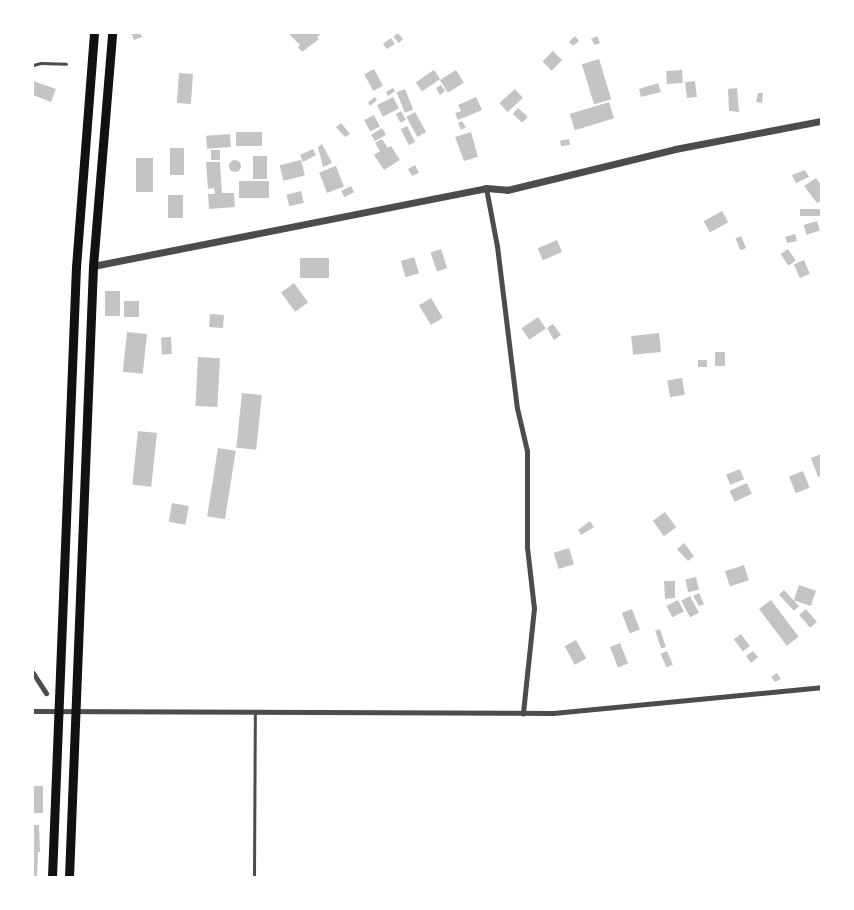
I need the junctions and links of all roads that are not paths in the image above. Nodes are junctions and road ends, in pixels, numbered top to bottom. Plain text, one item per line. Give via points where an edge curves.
1 (94, 33) edge
2 (112, 33) edge
3 (66, 64) dead end
4 (33, 65) edge
5 (821, 121) edge
6 (486, 188) junction
7 (93, 266) junction
8 (33, 673) edge
9 (821, 687) edge
10 (46, 693) dead end
11 (74, 709) junction
12 (57, 710) junction
13 (33, 711) edge
14 (255, 712) junction
15 (523, 713) junction
16 (52, 877) edge
17 (69, 877) edge
18 (254, 877) edge

1 - 12 main road via 75,267
2 - 7 main road
3 - 4 lane
5 - 6 street via 675,149 507,190
6 - 7 street
6 - 15 street via 517,408 527,451 527,547 534,608
7 - 11 main road
8 - 10 street
9 - 15 street
11 - 12 street
11 - 14 street
11 - 17 main road
12 - 13 street
12 - 16 main road
14 - 15 street
14 - 18 lane

